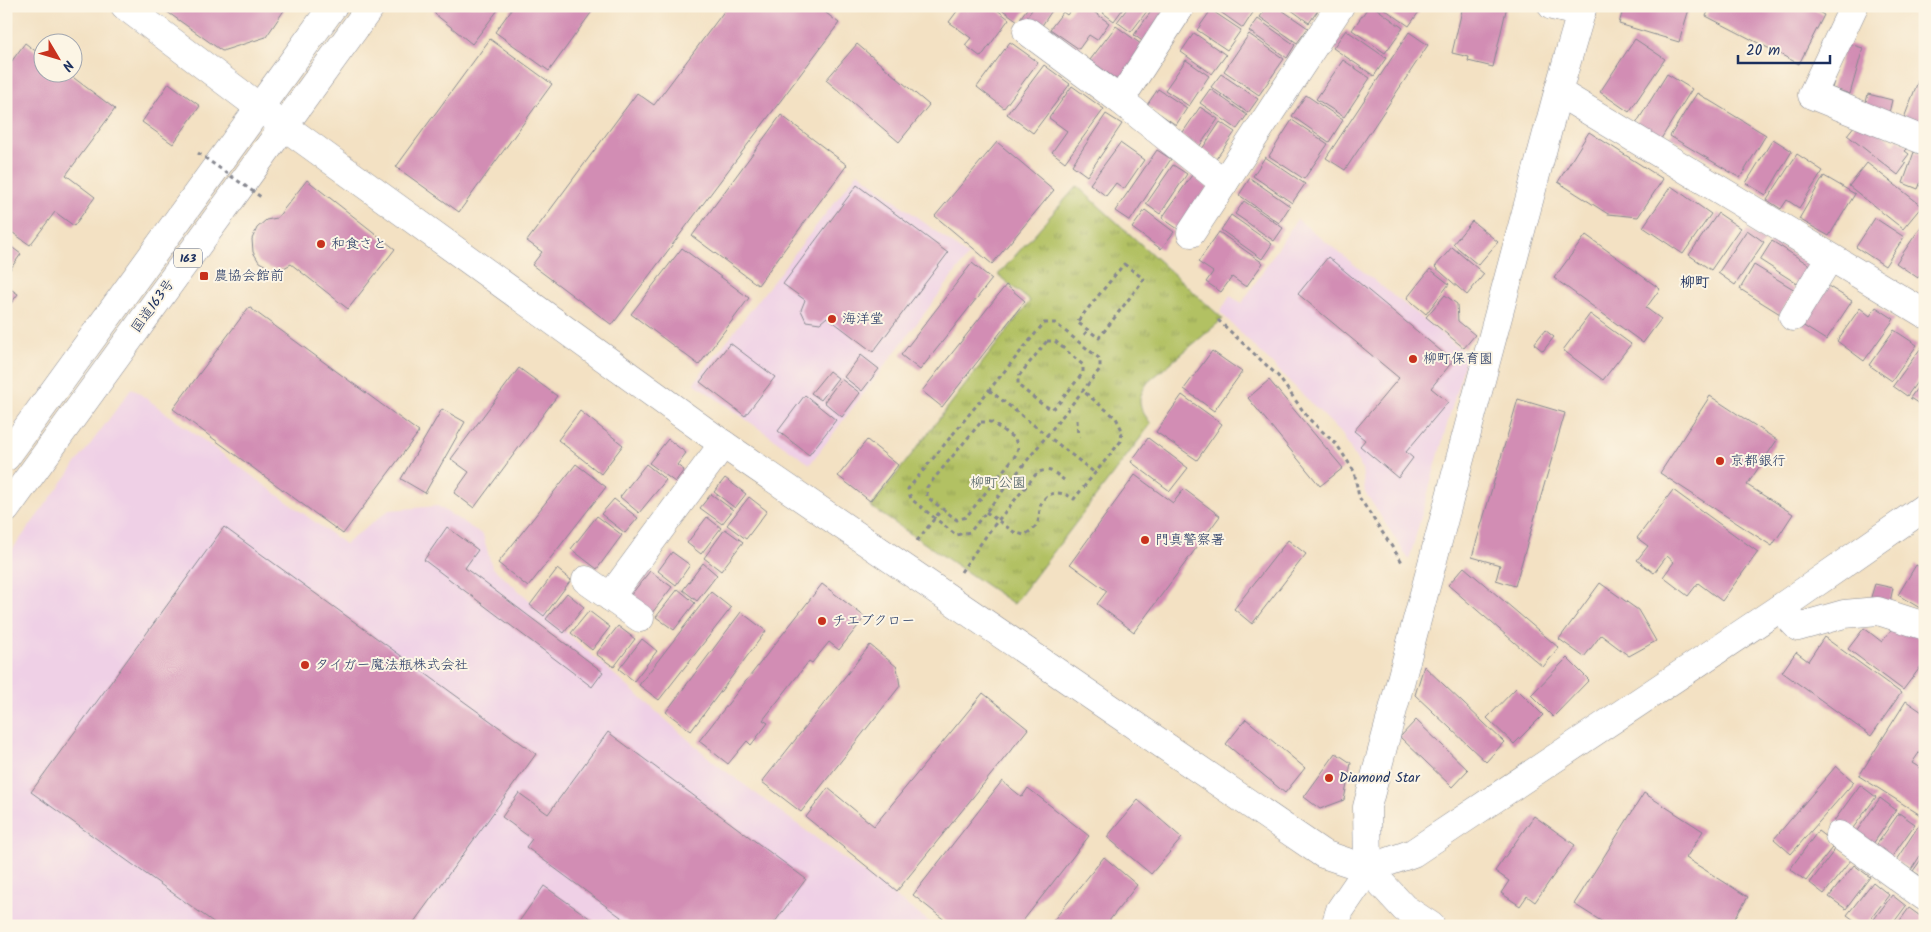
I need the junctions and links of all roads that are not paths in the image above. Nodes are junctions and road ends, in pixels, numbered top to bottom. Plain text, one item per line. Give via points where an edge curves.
1 (125, 6) edge
2 (333, 6) edge
3 (371, 6) edge
4 (1181, 6) edge
5 (1340, 6) edge
6 (1552, 6) edge
7 (1854, 6) edge
8 (1582, 10) edge
9 (1027, 31) dead end
10 (1558, 92) junction
11 (1120, 100) junction
12 (260, 108) junction
13 (284, 126) junction
14 (1925, 141) edge
15 (1224, 183) junction
16 (1191, 233) dead end
17 (1830, 257) junction
18 (1925, 314) edge
19 (1794, 317) dead end
20 (724, 444) junction
21 (6, 457) edge
22 (1925, 507) edge
23 (6, 510) edge
24 (586, 580) dead end
25 (610, 597) junction
26 (1780, 608) junction
27 (640, 618) dead end
28 (1925, 626) edge
29 (1839, 835) dead end
30 (1368, 869) junction
31 (1925, 897) edge
32 (1335, 926) edge
33 (1431, 926) edge

1 - 12 main road
2 - 12 main road, 163
3 - 13 main road, 国道163号 / 163
4 - 11 main road
5 - 15 main road
6 - 8 main road
7 - 14 main road via 1812,95
8 - 10 main road
9 - 11 main road
10 - 17 main road
10 - 30 main road via 1368,807
11 - 15 main road
12 - 13 main road
12 - 21 main road, 163
13 - 20 main road
13 - 23 main road, 国道163号 / 163
15 - 16 main road
17 - 18 main road
17 - 19 main road
20 - 25 main road
20 - 30 main road via 1323,854
22 - 26 main road
24 - 25 main road
25 - 27 main road
26 - 28 main road via 1798,627 1844,614 1878,611
26 - 30 main road via 1413,853
29 - 31 main road
30 - 32 main road via 1340,910
30 - 33 main road via 1404,908

